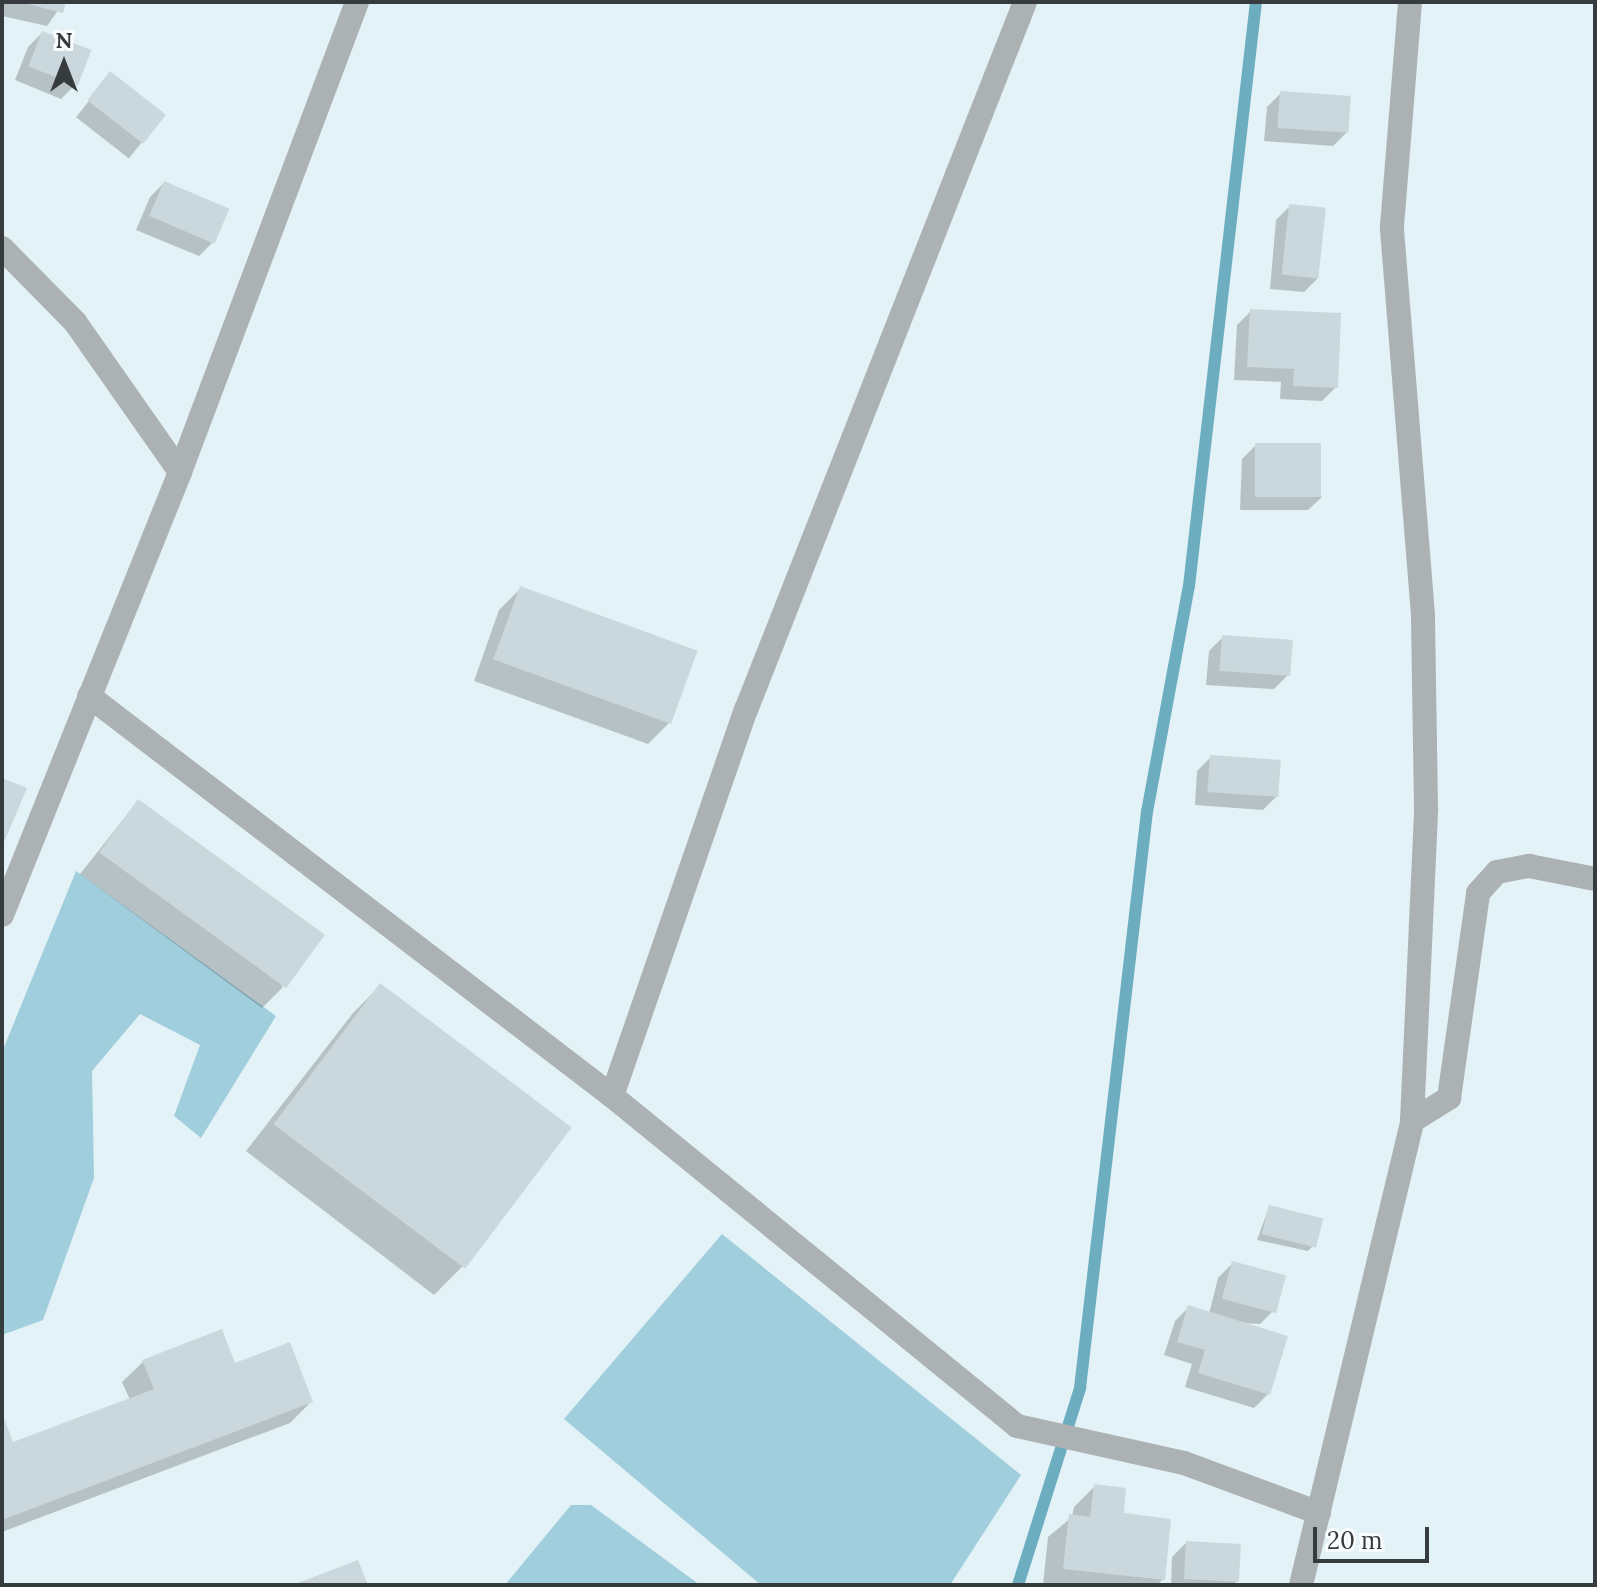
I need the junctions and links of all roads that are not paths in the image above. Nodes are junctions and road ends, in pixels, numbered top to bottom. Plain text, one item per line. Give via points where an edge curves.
1 (357, 2) edge
2 (1025, 2) edge
3 (1410, 2) edge
4 (2, 248) edge
5 (180, 472) junction
6 (89, 696) junction
7 (1595, 879) edge
8 (2, 915) edge
9 (612, 1096) junction
10 (1412, 1121) junction
11 (1319, 1513) junction
12 (1301, 1585) edge

1 - 5 street
2 - 9 street via 746,710
3 - 10 street via 1392,226 1423,615 1426,808
4 - 5 street via 75,322
5 - 6 street
6 - 8 street
6 - 9 street
7 - 10 street via 1529,866 1497,872 1478,893 1449,1098
9 - 11 street via 1017,1426 1184,1463
10 - 11 street
11 - 12 street

